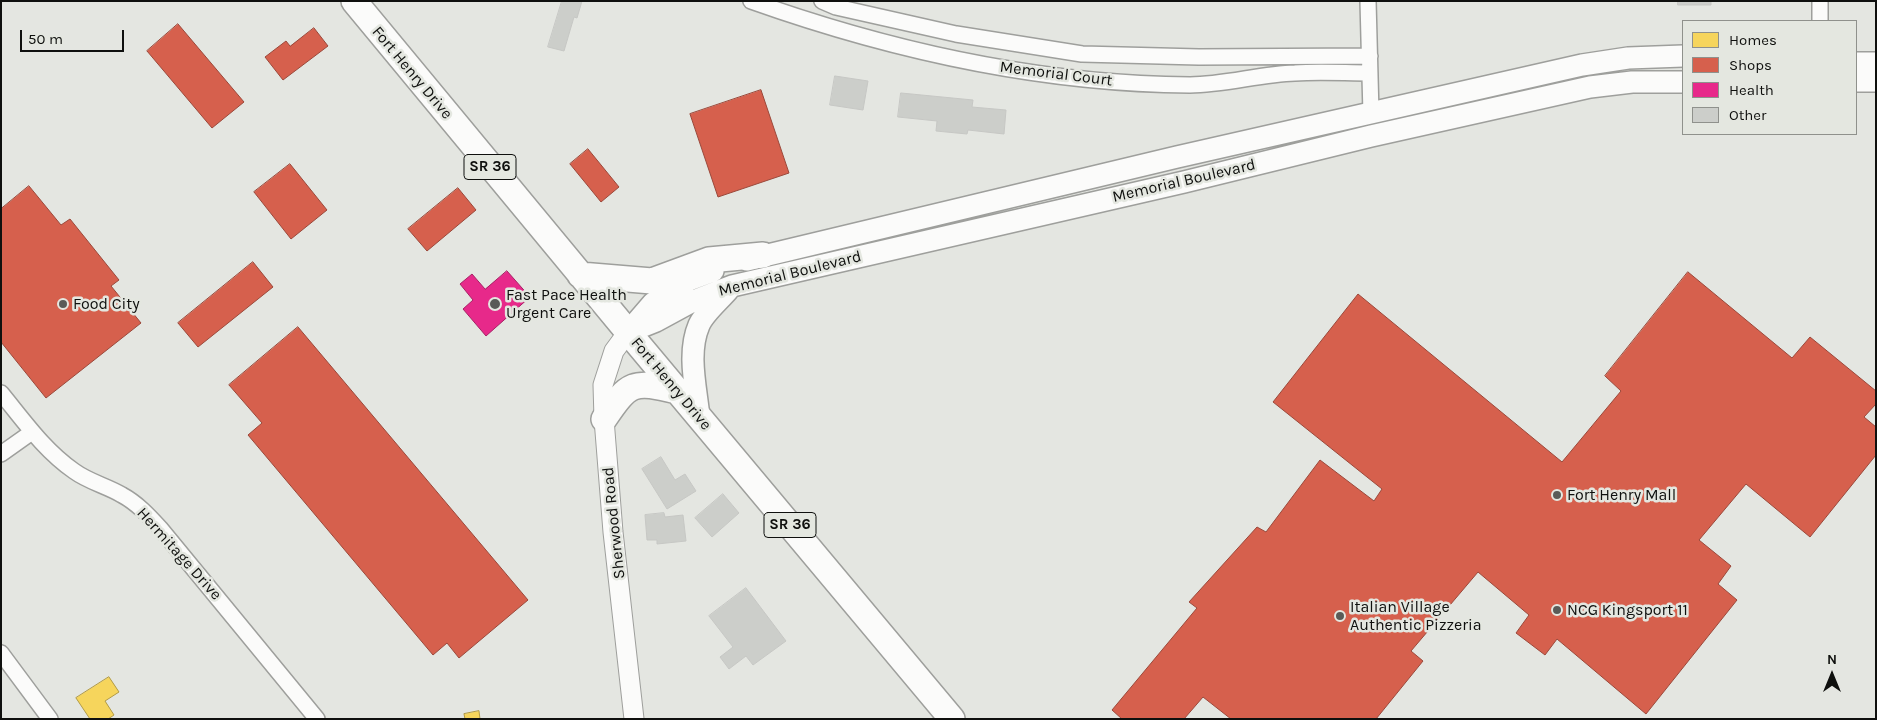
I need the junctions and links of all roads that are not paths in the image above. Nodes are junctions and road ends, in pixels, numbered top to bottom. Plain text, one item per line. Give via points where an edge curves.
1 (354, 1) edge
2 (750, 1) edge
3 (822, 1) edge
4 (1368, 1) edge
5 (1820, 1) edge
6 (839, 4) edge
7 (1820, 20) edge
8 (827, 27) junction
9 (1876, 52) edge
10 (1857, 53) edge
11 (1082, 54) junction
12 (1370, 56) junction
13 (1682, 56) edge
14 (1857, 63) edge
15 (1876, 63) edge
16 (1370, 73) junction
17 (1078, 80) junction
18 (1876, 80) edge
19 (1678, 81) edge
20 (1857, 81) edge
21 (1371, 114) junction
22 (1371, 136) junction
23 (1177, 157) junction
24 (1184, 182) junction
25 (763, 255) junction
26 (580, 276) junction
27 (732, 286) junction
28 (628, 332) junction
29 (677, 391) junction
30 (1, 393) edge
31 (699, 417) junction
32 (604, 419) junction
33 (32, 432) junction
34 (1, 454) edge
35 (1, 653) edge
36 (50, 719) edge
37 (317, 719) edge
38 (634, 719) edge
39 (952, 719) edge

1 - 26 main road, Fort Henry Drive / SR 36
2 - 8 street, Memorial Court
3 - 6 street, Memorial Court
4 - 12 street
5 - 7 street
6 - 8 street
6 - 11 street, Memorial Court via 956,34
8 - 17 street, Memorial Court via 864,39 976,64
9 - 10 main road
11 - 12 street, Memorial Court
11 - 17 street
12 - 16 street
13 - 21 main road, Memorial Boulevard via 1582,64
14 - 15 main road
16 - 17 street, Memorial Court via 1294,73 1192,85
16 - 21 street
18 - 20 main road
19 - 22 main road, Memorial Boulevard via 1590,87
21 - 22 main road
21 - 23 main road, Memorial Boulevard
22 - 24 main road, Memorial Boulevard
23 - 24 main road
23 - 25 main road, Memorial Boulevard
24 - 27 main road, Memorial Boulevard
25 - 26 main road via 709,260 652,281
25 - 28 main road, Memorial Boulevard via 689,280 653,303
26 - 28 main road, Fort Henry Drive / SR 36
27 - 28 main road, Memorial Boulevard
27 - 31 main road via 700,323 694,341
28 - 29 main road, Fort Henry Drive / SR 36
28 - 32 street, Sherwood Road via 614,351 603,385
29 - 31 main road, Fort Henry Drive / SR 36
29 - 32 main road via 637,385 625,390
30 - 33 street, Hermitage Drive
31 - 39 main road, Fort Henry Drive / SR 36
32 - 38 street, Sherwood Road
33 - 34 street
33 - 37 street, Hermitage Drive via 42,445 75,472 123,495 144,511
35 - 36 street

